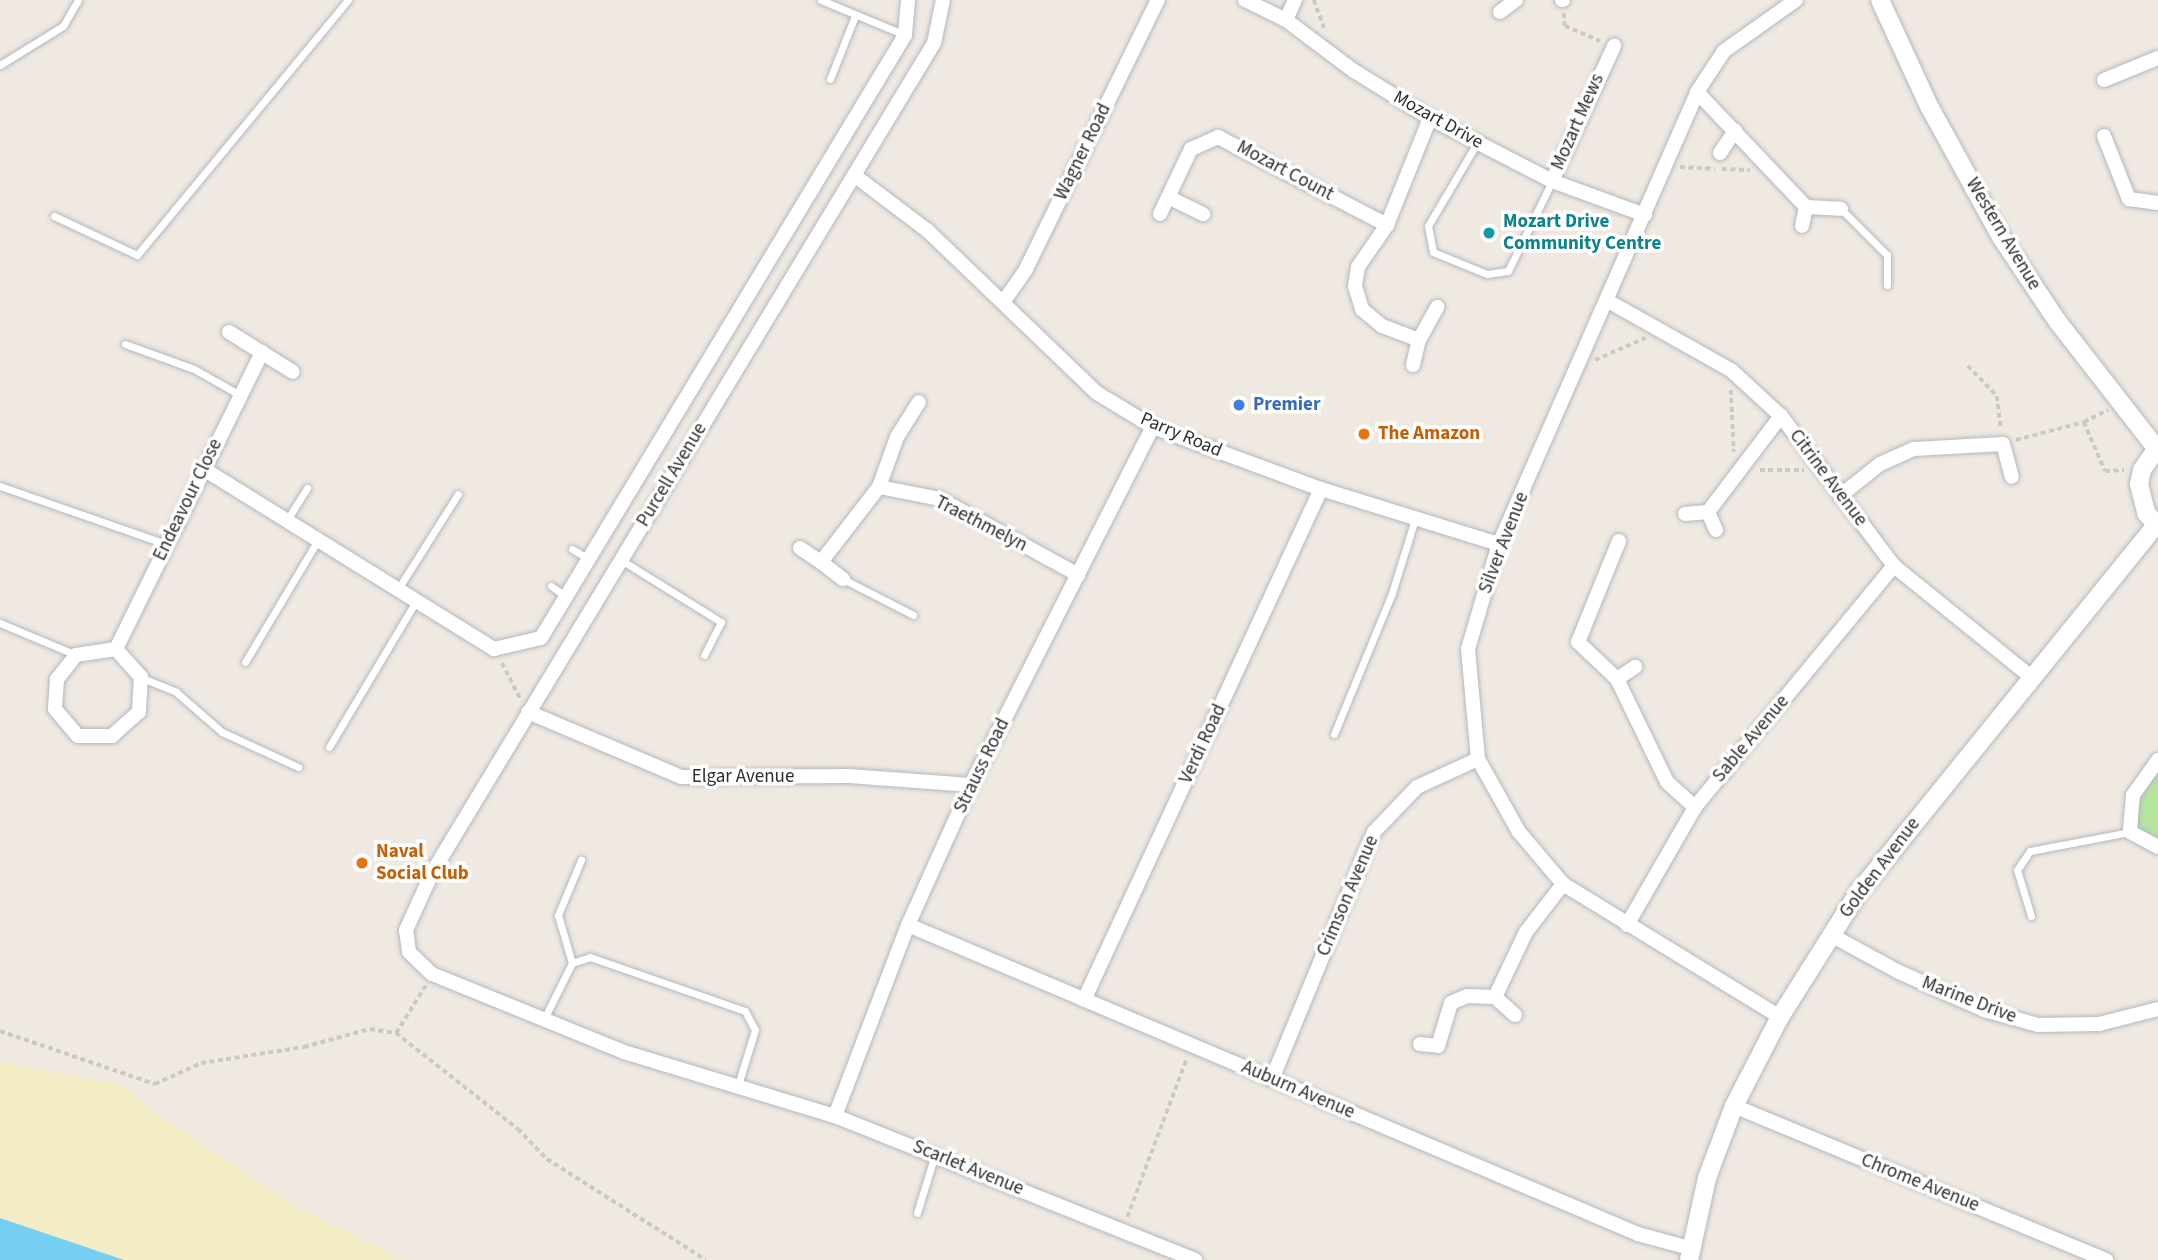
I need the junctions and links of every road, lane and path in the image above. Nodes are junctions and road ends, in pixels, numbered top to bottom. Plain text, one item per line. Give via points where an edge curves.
1 (78, 0) edge
2 (348, 0) edge
3 (821, 0) edge
4 (908, 0) edge
5 (943, 0) edge
6 (1158, 0) edge
7 (1245, 0) edge
8 (1295, 0) edge
9 (1314, 0) edge
10 (1516, 0) edge
11 (1563, 0) edge
12 (1796, 0) edge
13 (1880, 0) edge
14 (1500, 12) dead end
15 (855, 16) junction
16 (1286, 20) junction
17 (905, 34) junction
18 (1614, 46) joint
19 (1325, 50) junction
20 (2158, 58) edge
21 (0, 65) edge
22 (830, 79) dead end
23 (2104, 80) dead end
24 (1697, 92) junction
25 (1430, 118) junction
26 (1735, 131) junction
27 (2104, 136) dead end
28 (1477, 143) junction
29 (1720, 153) dead end
30 (854, 175) junction
31 (1552, 181) junction
32 (1170, 198) junction
33 (2158, 203) edge
34 (1806, 207) junction
35 (1841, 209) joint
36 (1160, 214) dead end
37 (1203, 214) dead end
38 (1645, 215) junction
39 (54, 216) dead end
40 (1387, 225) junction
41 (1802, 226) dead end
42 (1887, 285) dead end
43 (1004, 301) junction
44 (1608, 301) junction
45 (1437, 307) dead end
46 (1662, 328) junction
47 (229, 332) dead end
48 (1419, 340) junction
49 (125, 344) dead end
50 (262, 352) junction
51 (1583, 356) junction
52 (1413, 365) dead end
53 (1968, 366) dead end
54 (293, 372) dead end
55 (1741, 380) junction
56 (240, 395) junction
57 (919, 402) dead end
58 (2119, 404) junction
59 (1781, 416) junction
60 (2084, 422) junction
61 (1153, 426) junction
62 (2003, 444) junction
63 (2157, 448) edge
64 (1815, 462) junction
65 (202, 468) junction
66 (1738, 468) junction
67 (2142, 470) junction
68 (2012, 477) dead end
69 (0, 486) edge
70 (879, 486) junction
71 (307, 488) dead end
72 (1321, 489) junction
73 (458, 494) dead end
74 (1840, 496) junction
75 (1708, 512) junction
76 (1685, 514) dead end
77 (1415, 518) junction
78 (287, 521) junction
79 (2157, 526) edge
80 (1716, 530) dead end
81 (318, 540) junction
82 (1619, 541) dead end
83 (166, 544) junction
84 (1499, 544) junction
85 (800, 548) dead end
86 (572, 549) dead end
87 (621, 559) junction
88 (591, 560) junction
89 (821, 562) junction
90 (1894, 566) junction
91 (1078, 575) junction
92 (843, 579) joint
93 (551, 586) dead end
94 (398, 590) junction
95 (568, 598) junction
96 (416, 601) junction
97 (913, 615) dead end
98 (0, 622) edge
99 (116, 649) junction
100 (494, 649) junction
101 (704, 654) dead end
102 (76, 655) junction
103 (245, 662) dead end
104 (1635, 667) dead end
105 (141, 677) junction
106 (2031, 677) junction
107 (1618, 679) junction
108 (528, 712) junction
109 (1334, 734) dead end
110 (330, 747) dead end
111 (1478, 759) junction
112 (2158, 760) edge
113 (298, 767) dead end
114 (971, 785) junction
115 (1695, 807) junction
116 (2130, 832) junction
117 (2158, 847) edge
118 (581, 860) dead end
119 (1563, 884) junction
120 (2031, 916) dead end
121 (908, 925) junction
122 (1627, 925) junction
123 (1832, 935) junction
124 (409, 952) joint
125 (572, 962) junction
126 (432, 974) junction
127 (1495, 997) junction
128 (1084, 1000) junction
129 (2158, 1009) edge
130 (1515, 1015) dead end
131 (1780, 1017) junction
132 (544, 1020) junction
133 (0, 1031) edge
134 (396, 1033) junction
135 (1420, 1044) dead end
136 (1192, 1045) junction
137 (1272, 1079) junction
138 (738, 1085) junction
139 (1734, 1106) junction
140 (835, 1116) junction
141 (935, 1154) junction
142 (917, 1213) dead end
143 (1122, 1230) junction
144 (1689, 1254) edge
145 (706, 1260) edge
146 (1195, 1260) edge
147 (2106, 1260) edge

1 - 21 lane via 63,26
2 - 39 lane via 137,255
3 - 15 lane
4 - 17 street
5 - 30 street, Purcell Avenue via 934,43
6 - 43 street, Wagner Road via 1026,270
7 - 16 street, Mozart Drive
8 - 16 street
9 - 19 path via 1327,38
10 - 14 street
11 - 18 path via 1565,26
12 - 24 street, Silver Avenue via 1724,51
13 - 58 street, Western Avenue via 1929,106 2001,237
15 - 17 lane
15 - 22 lane
16 - 19 street, Mozart Drive
17 - 88 street
18 - 31 street, Mozart Mews via 1598,60
19 - 25 street, Mozart Drive
20 - 23 street
24 - 26 street
24 - 38 street, Silver Avenue
25 - 28 street, Mozart Drive
25 - 40 street
26 - 29 street
26 - 34 street
27 - 33 street via 2129,200 2138,197
28 - 31 street, Mozart Drive
28 - 31 lane via 1428,226 1433,252 1487,274 1508,271
30 - 43 street, Parry Road via 928,231
30 - 87 street, Purcell Avenue
31 - 38 street, Mozart Drive
32 - 36 street, Mozart Count
32 - 37 street
32 - 40 street, Mozart Count via 1191,149 1218,137
34 - 35 street
34 - 41 street
35 - 42 lane via 1887,255
38 - 44 street, Silver Avenue
40 - 48 street via 1358,267 1355,286 1362,309 1382,326
43 - 61 street, Parry Road via 1097,393
44 - 46 street, Citrine Avenue
44 - 51 street, Silver Avenue
45 - 48 street
46 - 51 path via 1595,361
46 - 55 street, Citrine Avenue
47 - 50 street
48 - 52 street
49 - 56 lane via 194,369
50 - 54 street
50 - 56 street, Endeavour Close
51 - 84 street, Silver Avenue
53 - 62 path via 1997,397
55 - 59 street, Citrine Avenue
55 - 66 path via 1731,391
56 - 65 street, Endeavour Close
57 - 70 street via 897,436
58 - 60 path
58 - 63 street, Western Avenue
59 - 64 street, Citrine Avenue
59 - 66 street
60 - 62 path
60 - 67 path via 2105,471
61 - 72 street, Parry Road
61 - 91 street, Strauss Road
62 - 68 street
62 - 74 street via 1914,449 1880,464
63 - 67 street, Western Avenue
64 - 66 path via 1804,470
64 - 74 street, Citrine Avenue
65 - 78 street
65 - 83 street, Endeavour Close
66 - 75 street
67 - 79 street via 2141,499
69 - 83 lane
70 - 89 street
70 - 91 street, Traethmelyn via 940,499
71 - 78 lane
72 - 77 street, Parry Road
72 - 128 street, Verdi Road
73 - 94 lane
74 - 90 street, Citrine Avenue
75 - 76 street
75 - 80 street
77 - 84 street, Parry Road
77 - 109 lane via 1392,593
78 - 81 street
79 - 106 street, Golden Avenue
81 - 94 street
81 - 103 lane
82 - 107 street via 1577,642
83 - 99 street, Endeavour Close
84 - 111 street, Silver Avenue via 1468,649
85 - 89 street
86 - 88 lane
87 - 101 lane via 721,622
87 - 108 street, Purcell Avenue
88 - 95 street
89 - 92 street
90 - 106 street, Citrine Avenue
90 - 115 street, Sable Avenue
91 - 114 street, Strauss Road
92 - 97 lane
93 - 95 lane
94 - 96 street
95 - 100 street via 541,638
96 - 100 street
96 - 110 lane
98 - 102 lane
99 - 102 street
99 - 105 street
100 - 108 path
102 - 105 street via 57,678 55,709 78,736 112,736 139,712
104 - 107 street
105 - 113 lane via 176,692 222,732
106 - 123 street, Golden Avenue via 1858,893
107 - 115 street via 1667,782
108 - 114 street, Elgar Avenue via 681,777 849,776
108 - 124 street, Purcell Avenue via 432,873 406,930
111 - 119 street, Silver Avenue via 1519,832
111 - 137 street, Crimson Avenue via 1417,787 1374,832
112 - 116 street via 2133,795
114 - 121 street, Strauss Road
115 - 122 street, Sable Avenue
116 - 117 street
116 - 120 lane via 2029,851 2018,870
118 - 125 lane via 558,915
119 - 122 street, Silver Avenue
119 - 127 street via 1526,932
121 - 128 street, Auburn Avenue
121 - 140 street, Strauss Road
122 - 131 street, Silver Avenue
123 - 129 street, Marine Drive via 1899,972 1984,1010 2038,1025 2098,1024
123 - 131 street, Golden Avenue
124 - 126 street, Scarlet Avenue
125 - 132 lane
125 - 138 lane via 590,957 745,1011 755,1030
126 - 132 street, Scarlet Avenue
126 - 134 path
127 - 130 street
127 - 135 street via 1467,996 1451,1003 1438,1046
128 - 136 street, Auburn Avenue
131 - 139 street, Golden Avenue
132 - 138 street, Scarlet Avenue via 624,1052
133 - 134 path via 155,1084 201,1063 304,1046 370,1029
134 - 145 path via 518,1129 547,1159
136 - 137 street, Auburn Avenue
136 - 143 path
137 - 144 street, Auburn Avenue
138 - 140 street, Scarlet Avenue
139 - 144 street, Golden Avenue via 1707,1178
139 - 147 street, Chrome Avenue
140 - 141 street, Scarlet Avenue
141 - 142 lane
141 - 143 street, Scarlet Avenue
143 - 146 street, Scarlet Avenue

